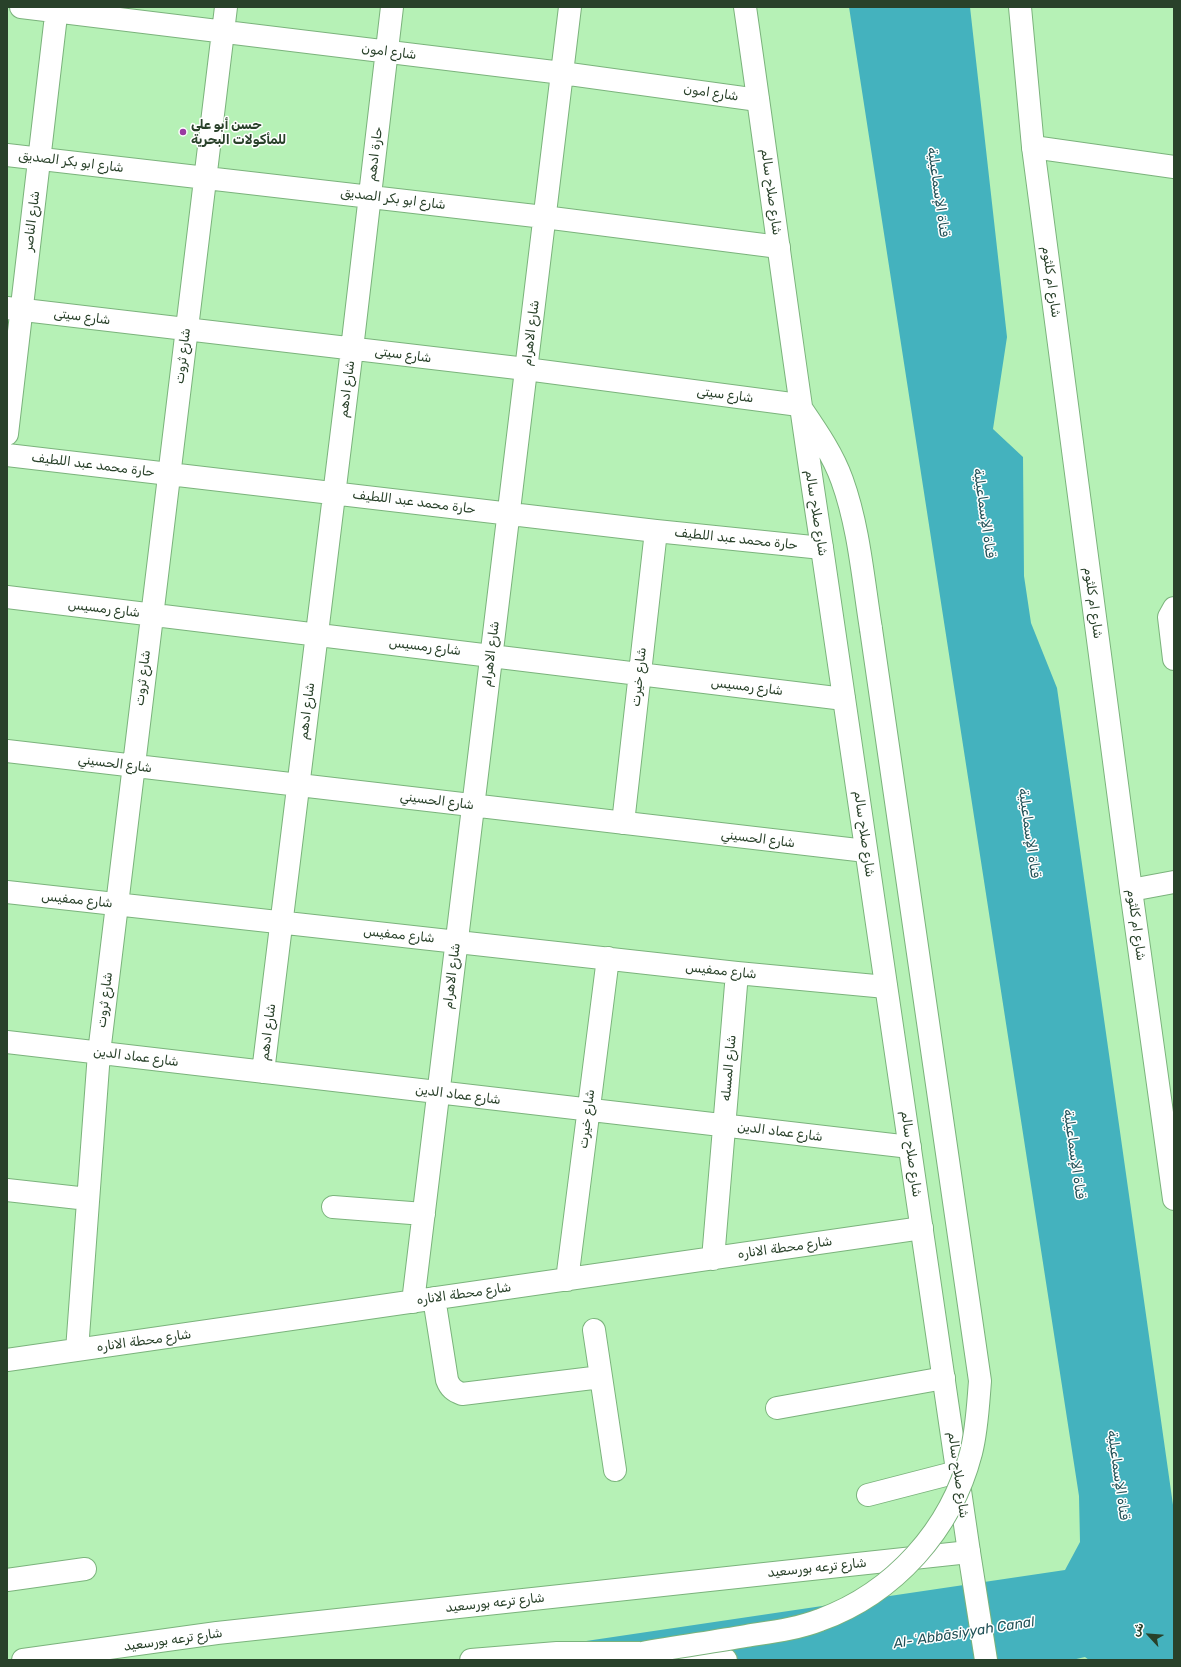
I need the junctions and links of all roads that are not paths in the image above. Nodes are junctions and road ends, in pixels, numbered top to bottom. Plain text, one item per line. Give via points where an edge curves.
1 (21, 7) edge
2 (226, 7) edge
3 (392, 7) edge
4 (570, 7) edge
5 (745, 7) edge
6 (1020, 7) edge
7 (57, 9) edge
8 (223, 32) junction
9 (387, 52) junction
10 (562, 73) junction
11 (758, 100) junction
12 (1033, 147) junction
13 (7, 155) edge
14 (39, 158) junction
15 (1174, 167) edge
16 (205, 178) junction
17 (370, 197) junction
18 (544, 217) junction
19 (779, 247) junction
20 (14, 309) edge
21 (186, 329) junction
22 (352, 349) junction
23 (526, 370) junction
24 (799, 405) junction
25 (7, 434) edge
26 (7, 455) edge
27 (168, 474) junction
28 (334, 493) junction
29 (508, 513) junction
30 (656, 531) junction
31 (822, 548) junction
32 (7, 598) edge
33 (1174, 608) edge
34 (151, 615) junction
35 (317, 634) junction
36 (491, 655) junction
37 (1174, 659) edge
38 (640, 673) junction
39 (844, 699) junction
40 (7, 752) edge
41 (133, 766) junction
42 (298, 786) junction
43 (473, 806) junction
44 (623, 823) junction
45 (866, 851) junction
46 (1174, 882) edge
47 (1131, 890) junction
48 (7, 892) edge
49 (116, 904) junction
50 (281, 922) junction
51 (456, 942) junction
52 (608, 958) junction
53 (737, 973) junction
54 (886, 987) junction
55 (7, 1042) edge
56 (99, 1053) junction
57 (263, 1072) junction
58 (438, 1092) junction
59 (588, 1110) junction
60 (724, 1126) junction
61 (910, 1147) junction
62 (7, 1190) edge
63 (88, 1199) junction
64 (1174, 1199) edge
65 (333, 1207) dead end
66 (424, 1214) junction
67 (922, 1228) junction
68 (713, 1259) junction
69 (566, 1280) junction
70 (424, 1300) junction
71 (594, 1330) dead end
72 (77, 1350) junction
73 (7, 1360) edge
74 (601, 1377) junction
75 (944, 1378) junction
76 (777, 1408) dead end
77 (615, 1470) dead end
78 (957, 1472) junction
79 (868, 1495) dead end
80 (969, 1552) junction
81 (85, 1569) dead end
82 (7, 1580) edge
83 (642, 1653) junction
84 (23, 1660) edge
85 (471, 1660) edge
86 (726, 1660) edge
87 (986, 1660) edge

1 - 7 main road, شارع امون
2 - 8 main road, شارع ثروت
3 - 9 main road, حارة ادهم
4 - 10 main road, شارع الاهرام
5 - 11 main road, شارع صلاح سالم
6 - 12 main road, شارع ام كلثوم
7 - 8 main road, شارع امون
7 - 14 main road, شارع الناصر
8 - 9 main road, شارع امون
8 - 16 main road, شارع ثروت
9 - 10 main road, شارع امون
9 - 17 main road, حارة ادهم
10 - 11 main road, شارع امون
10 - 18 main road, شارع الاهرام
11 - 19 main road, شارع صلاح سالم
12 - 15 main road
12 - 47 main road, شارع ام كلثوم
13 - 14 main road, شارع ابو بكر الصديق
14 - 16 main road, شارع ابو بكر الصديق
14 - 20 main road, شارع الناصر
16 - 17 main road, شارع ابو بكر الصديق
16 - 21 main road, شارع ثروت
17 - 18 main road, شارع ابو بكر الصديق
17 - 22 main road, حارة ادهم
18 - 19 main road, شارع ابو بكر الصديق
18 - 23 main road, شارع الاهرام
19 - 24 main road, شارع صلاح سالم
20 - 21 main road, شارع سيتى
20 - 25 main road, شارع الناصر
21 - 22 main road, شارع سيتى
21 - 27 main road, شارع ثروت
22 - 23 main road, شارع سيتى
22 - 28 main road, شارع ادهم
23 - 24 main road, شارع سيتى
23 - 29 main road, شارع الاهرام
24 - 31 main road, شارع صلاح سالم
24 - 83 main road, bridge via 830,452 842,478 850,505 871,629 980,1381 977,1420 971,1453 961,1485 946,1515 927,1543 905,1568 879,1589 850,1607 820,1620 788,1629
26 - 27 main road, حارة محمد عبد اللطيف
27 - 28 main road, حارة محمد عبد اللطيف
27 - 34 main road, شارع ثروت
28 - 29 main road, حارة محمد عبد اللطيف
28 - 35 main road, شارع ادهم
29 - 30 main road, حارة محمد عبد اللطيف
29 - 36 main road, شارع الاهرام
30 - 31 main road, حارة محمد عبد اللطيف
30 - 38 main road, شارع خيرت
31 - 39 main road, شارع صلاح سالم
32 - 34 main road, شارع رمسيس
33 - 37 main road via 1169,617
34 - 35 main road, شارع رمسيس
34 - 41 main road, شارع ثروت
35 - 36 main road, شارع رمسيس
35 - 42 main road, شارع ادهم
36 - 38 main road, شارع رمسيس
36 - 43 main road, شارع الاهرام
38 - 39 main road, شارع رمسيس
38 - 44 main road, شارع خيرت
39 - 45 main road, شارع صلاح سالم
40 - 41 main road, شارع الحسيني
41 - 42 main road, شارع الحسيني
41 - 49 main road, شارع ثروت
42 - 43 main road, شارع الحسيني
42 - 50 main road, شارع ادهم
43 - 44 main road, شارع الحسيني
43 - 51 main road, شارع الاهرام
44 - 45 main road, شارع الحسيني
45 - 54 main road, شارع صلاح سالم
46 - 47 main road
47 - 64 main road, شارع ام كلثوم
48 - 49 main road, شارع ممفيس
49 - 50 main road, شارع ممفيس
49 - 56 main road, شارع ثروت
50 - 51 main road, شارع ممفيس
50 - 57 main road, شارع ادهم
51 - 52 main road, شارع ممفيس
51 - 58 main road, شارع الاهرام
52 - 53 main road, شارع ممفيس
52 - 59 main road, شارع خيرت
53 - 54 main road, شارع ممفيس
53 - 60 main road, شارع المسله
54 - 61 main road, شارع صلاح سالم
55 - 56 main road, شارع عماد الدين
56 - 57 main road, شارع عماد الدين
56 - 63 main road, شارع ثروت
57 - 58 main road, شارع عماد الدين
58 - 59 main road, شارع عماد الدين
58 - 66 main road, شارع الاهرام
59 - 60 main road, شارع عماد الدين
59 - 69 main road, شارع خيرت
60 - 61 main road, شارع عماد الدين
60 - 68 main road, شارع المسله
61 - 67 main road, شارع صلاح سالم
62 - 63 main road
63 - 72 main road, شارع ثروت
65 - 66 main road
66 - 70 main road, شارع الاهرام
67 - 68 main road, شارع محطة الاناره
67 - 75 main road, شارع صلاح سالم
68 - 69 main road, شارع محطة الاناره
69 - 70 main road, شارع محطة الاناره
70 - 72 main road, شارع محطة الاناره
70 - 74 main road, شارع الاهرام via 447,1380 455,1392 462,1394
71 - 74 main road
72 - 73 main road, شارع محطة الاناره
74 - 77 main road
75 - 76 main road
75 - 78 main road, شارع صلاح سالم
78 - 79 main road
78 - 80 main road, شارع صلاح سالم
80 - 84 main road, شارع ترعه بورسعيد via 217,1633
80 - 87 main road, شارع صلاح سالم
81 - 82 main road
83 - 85 main road via 557,1653
83 - 86 main road, bridge

